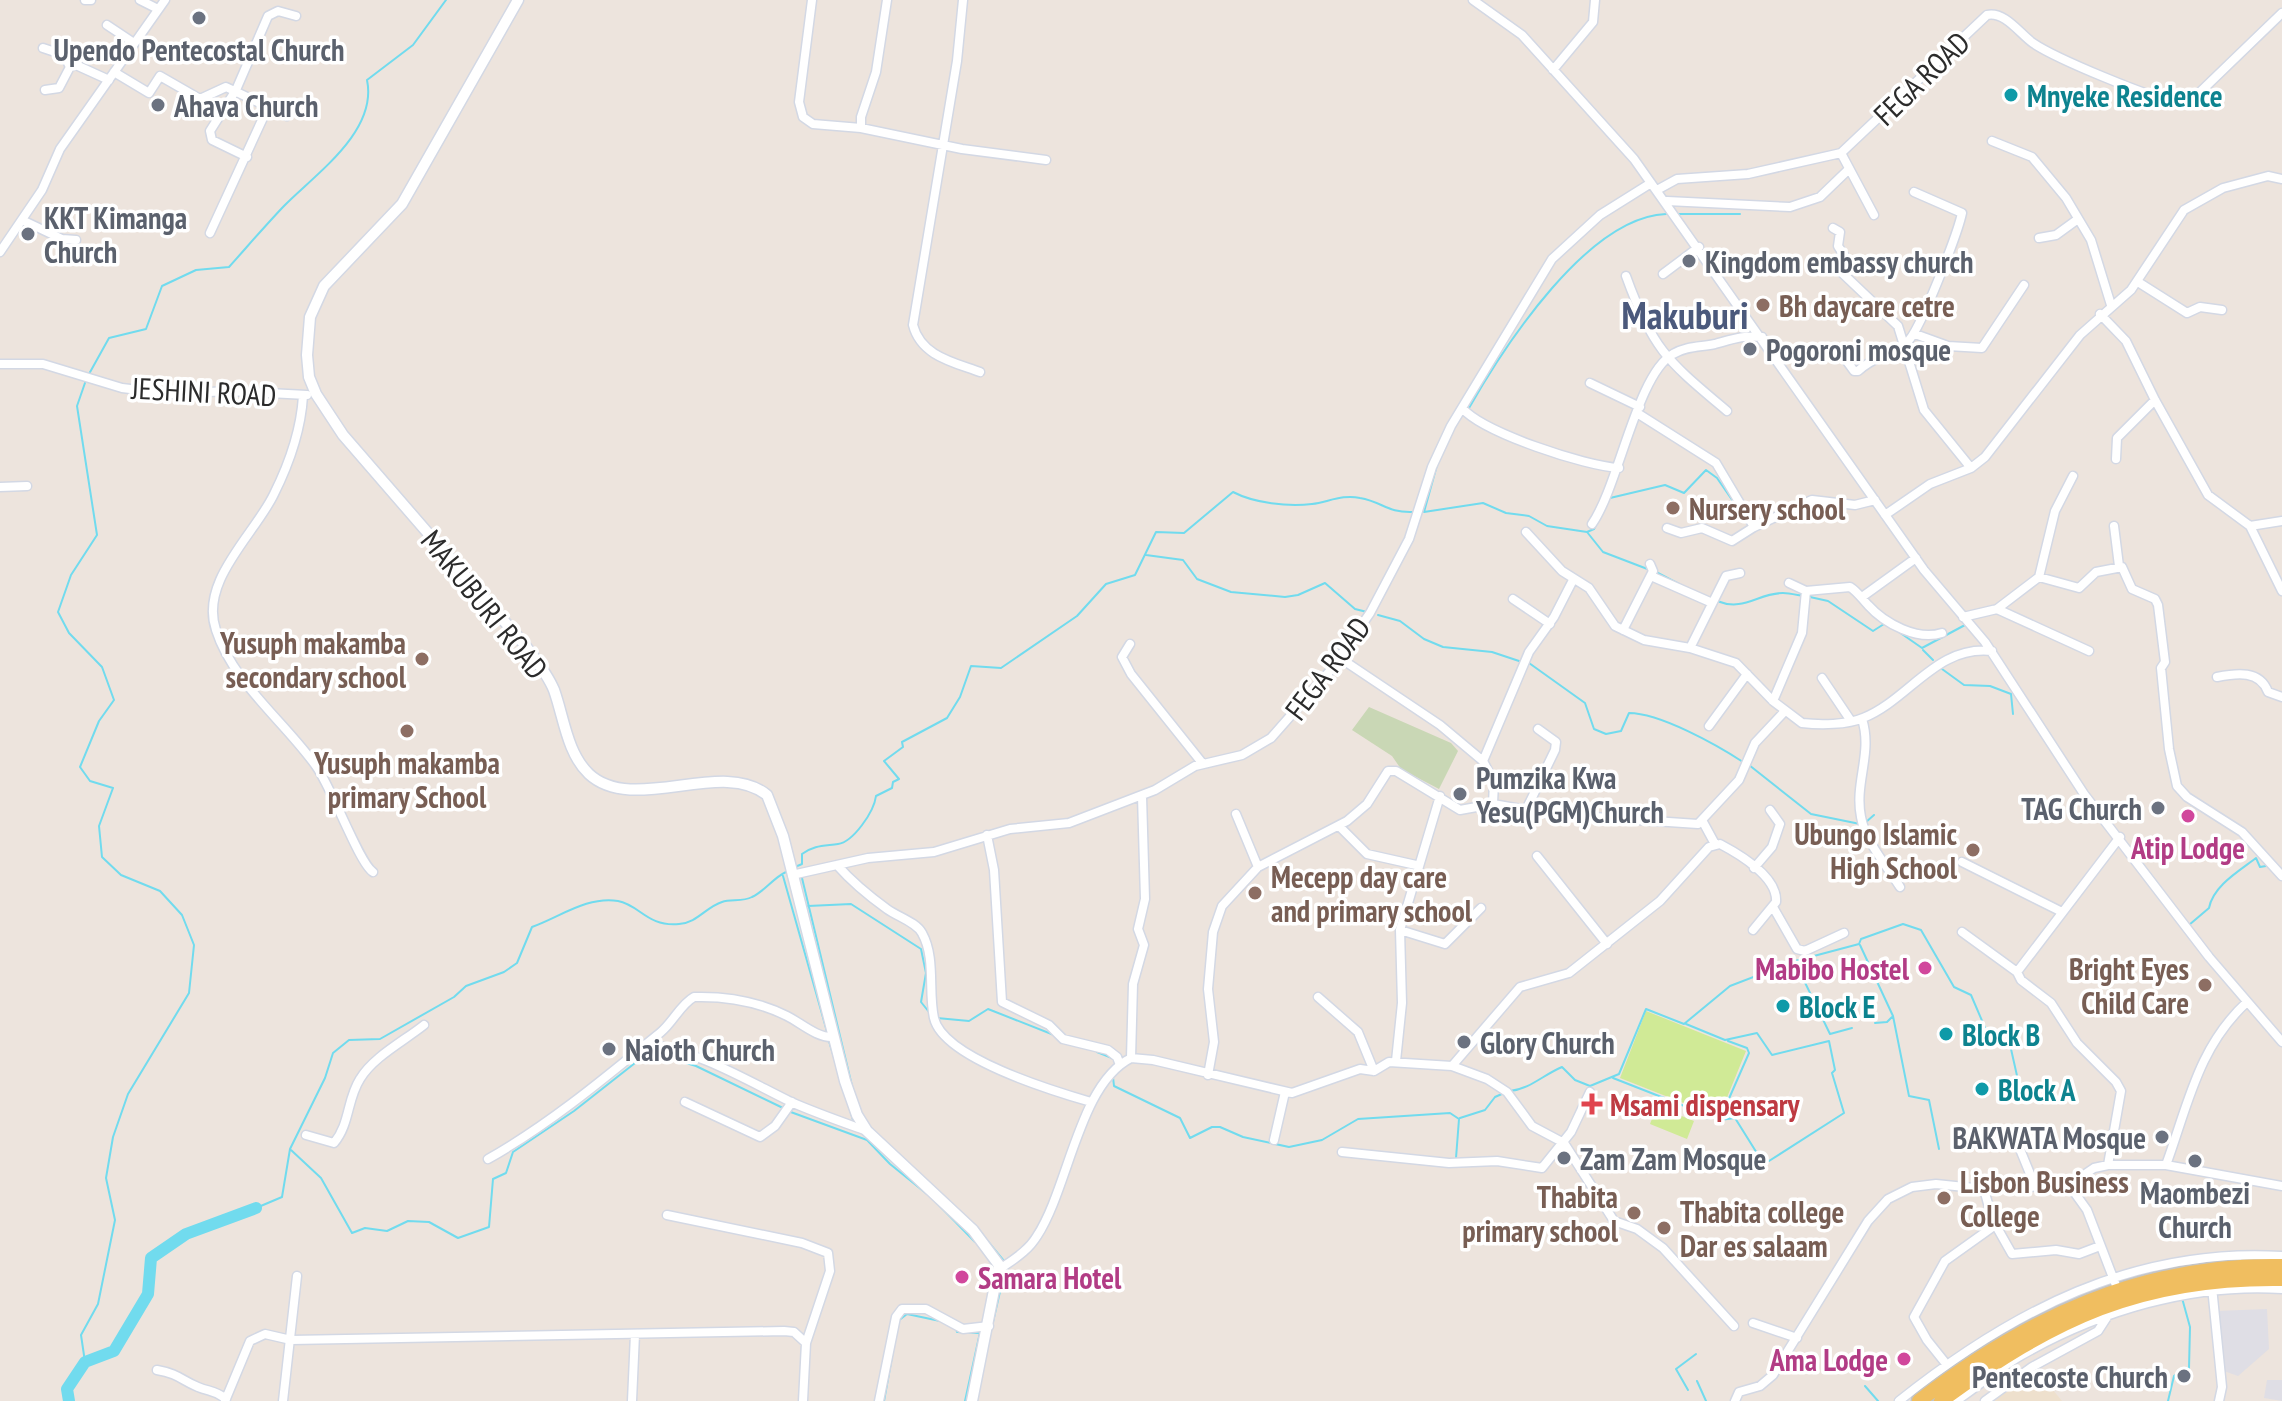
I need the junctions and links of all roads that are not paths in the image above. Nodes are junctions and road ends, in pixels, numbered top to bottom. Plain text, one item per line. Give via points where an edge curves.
1 (140, 0) edge
2 (165, 0) edge
3 (518, 0) edge
4 (812, 0) edge
5 (887, 0) edge
6 (963, 0) edge
7 (1473, 0) edge
8 (1595, 0) edge
9 (158, 9) junction
10 (2282, 13) edge
11 (296, 16) dead end
12 (107, 25) dead end
13 (134, 43) junction
14 (43, 48) dead end
15 (70, 67) junction
16 (1553, 70) junction
17 (112, 76) junction
18 (45, 90) dead end
19 (236, 90) junction
20 (268, 107) junction
21 (287, 116) dead end
22 (861, 128) junction
23 (1992, 141) dead end
24 (944, 144) junction
25 (1841, 153) junction
26 (247, 157) junction
27 (1046, 160) dead end
28 (1848, 170) junction
29 (2282, 179) edge
30 (1654, 186) junction
31 (1914, 192) dead end
32 (1667, 201) junction
33 (1874, 215) dead end
34 (2078, 219) junction
35 (22, 220) junction
36 (1833, 228) dead end
37 (210, 233) dead end
38 (2039, 238) dead end
39 (76, 240) dead end
40 (1699, 247) junction
41 (0, 252) edge
42 (1663, 274) dead end
43 (1626, 276) dead end
44 (2138, 282) junction
45 (2024, 285) dead end
46 (2111, 305) junction
47 (2222, 310) dead end
48 (2100, 314) junction
49 (1915, 334) junction
50 (1762, 337) junction
51 (1906, 343) junction
52 (1666, 359) junction
53 (1846, 360) dead end
54 (0, 364) edge
55 (980, 372) dead end
56 (1590, 383) dead end
57 (316, 394) junction
58 (303, 396) junction
59 (2155, 400) junction
60 (1462, 408) junction
61 (1638, 410) junction
62 (1727, 411) dead end
63 (2116, 459) dead end
64 (1619, 468) junction
65 (1971, 468) junction
66 (2073, 476) dead end
67 (27, 486) dead end
68 (0, 487) edge
69 (1875, 500) junction
70 (1885, 515) junction
71 (2282, 521) edge
72 (1592, 524) dead end
73 (2114, 526) dead end
74 (2250, 526) junction
75 (1754, 527) junction
76 (1667, 528) dead end
77 (1526, 532) dead end
78 (1916, 558) junction
79 (1650, 564) dead end
80 (2119, 566) junction
81 (1740, 573) dead end
82 (1651, 576) junction
83 (2039, 577) junction
84 (1573, 580) junction
85 (1789, 583) dead end
86 (1806, 591) junction
87 (2282, 591) edge
88 (1862, 597) junction
89 (1513, 599) dead end
90 (1710, 602) junction
91 (1997, 609) junction
92 (1963, 617) junction
93 (1550, 624) junction
94 (1623, 630) junction
95 (1942, 633) dead end
96 (1130, 644) dead end
97 (1690, 648) junction
98 (1992, 651) junction
99 (2089, 651) dead end
100 (1340, 658) junction
101 (1747, 674) junction
102 (2217, 677) dead end
103 (1822, 678) dead end
104 (2282, 697) edge
105 (1773, 701) junction
106 (1785, 711) junction
107 (1862, 719) junction
108 (1851, 721) junction
109 (1709, 726) dead end
110 (1538, 729) dead end
111 (1483, 761) junction
112 (1203, 764) junction
113 (1142, 796) junction
114 (1440, 796) junction
115 (1493, 804) junction
116 (1526, 810) junction
117 (1770, 810) dead end
118 (1236, 814) dead end
119 (1703, 822) junction
120 (1339, 826) junction
121 (987, 835) junction
122 (2120, 837) junction
123 (1715, 844) junction
124 (1537, 856) dead end
125 (1962, 862) dead end
126 (837, 865) junction
127 (1416, 865) junction
128 (1258, 867) junction
129 (1754, 868) junction
130 (373, 872) dead end
131 (792, 875) junction
132 (2282, 876) edge
133 (1900, 887) dead end
134 (1773, 907) junction
135 (1481, 908) dead end
136 (2062, 912) junction
137 (1400, 930) junction
138 (1753, 930) dead end
139 (1962, 932) dead end
140 (1844, 933) dead end
141 (1607, 944) junction
142 (2017, 972) junction
143 (1318, 997) dead end
144 (2247, 1002) junction
145 (424, 1025) dead end
146 (833, 1037) junction
147 (2282, 1042) edge
148 (646, 1044) junction
149 (1131, 1058) junction
150 (1396, 1061) junction
151 (1120, 1065) junction
152 (1452, 1066) junction
153 (1374, 1071) junction
154 (1208, 1075) junction
155 (1285, 1092) junction
156 (1590, 1092) dead end
157 (685, 1102) dead end
158 (792, 1102) junction
159 (1091, 1102) junction
160 (867, 1131) junction
161 (306, 1135) dead end
162 (2015, 1137) dead end
163 (1274, 1140) dead end
164 (1564, 1143) junction
165 (1342, 1152) dead end
166 (488, 1159) dead end
167 (2108, 1165) junction
168 (2166, 1165) junction
169 (2069, 1185) junction
170 (2035, 1186) junction
171 (2282, 1186) edge
172 (1984, 1189) junction
173 (667, 1215) dead end
174 (1995, 1224) junction
175 (2100, 1246) junction
176 (2282, 1256) edge
177 (2282, 1266) edge
178 (1000, 1269) junction
179 (297, 1276) dead end
180 (2282, 1279) edge
181 (2114, 1282) junction
182 (2212, 1287) junction
183 (2282, 1289) edge
184 (2109, 1310) junction
185 (1753, 1323) dead end
186 (989, 1326) junction
187 (1734, 1326) dead end
188 (635, 1334) junction
189 (1797, 1338) junction
190 (291, 1340) junction
191 (806, 1343) junction
192 (1952, 1367) junction
193 (157, 1370) dead end
194 (226, 1400) edge
195 (1950, 1400) edge
196 (283, 1401) edge
197 (632, 1401) edge
198 (803, 1401) edge
199 (879, 1401) edge
200 (972, 1401) edge
201 (1735, 1401) edge
202 (1899, 1401) edge
203 (1919, 1401) edge
204 (1985, 1401) edge
205 (2219, 1401) edge

1 - 9 street
2 - 9 street
3 - 57 street, MAKUBURI ROAD via 402,204 347,259 316,300 307,355
4 - 22 street via 799,102 803,117 813,124
5 - 22 street
6 - 24 street
7 - 16 street via 1522,35
8 - 16 street via 1593,22
9 - 13 street
10 - 25 street, FEGA ROAD via 2197,95 2177,102 2060,57 1998,15 1987,15
11 - 19 street via 278,11 268,16
12 - 13 street
13 - 17 street
14 - 15 street via 64,55
15 - 17 street
15 - 18 street via 59,88
16 - 30 street
17 - 19 street via 149,93 162,76 200,99 221,87
17 - 35 street via 54,159
19 - 20 street
19 - 26 street via 209,135
20 - 21 street
20 - 26 street
22 - 24 street
23 - 34 street via 2039,163
24 - 27 street
24 - 55 street via 913,325 928,351
25 - 28 street
25 - 30 street via 1748,174 1677,179
26 - 37 street
28 - 32 street via 1820,197 1790,207
28 - 33 street
29 - 44 street via 2264,177 2209,192 2192,203
30 - 32 street
30 - 60 street, FEGA ROAD via 1600,215 1552,259
31 - 49 street via 1962,213
32 - 40 street
34 - 38 street via 2056,235
34 - 46 street via 2091,240
35 - 39 street
35 - 41 street
36 - 51 street via 1840,232 1838,246 1845,257 1839,270 1887,312
40 - 42 street
40 - 50 street
43 - 52 street
44 - 46 street
44 - 47 street via 2187,313 2200,307
45 - 49 street via 1982,348 1948,346
46 - 48 street
48 - 59 street via 2126,341
48 - 65 street
49 - 51 street
50 - 52 street via 1731,337 1685,348
50 - 69 street
51 - 53 street via 1856,372
51 - 65 street via 1920,403
52 - 61 street
52 - 62 street
54 - 58 street, JESHINI ROAD via 43,364 122,388 172,394
56 - 61 street
57 - 58 street, JESHINI ROAD
57 - 131 street, MAKUBURI ROAD via 343,435 547,674 576,757 590,774 614,787 721,782 762,791 774,806
58 - 130 street via 301,419 276,491 216,595 215,628 238,670 322,775 360,859
59 - 63 street via 2117,438
59 - 74 street via 2208,495
60 - 64 street via 1500,433
60 - 100 street, FEGA ROAD via 1432,467 1403,553
61 - 64 street
61 - 75 street via 1716,463
64 - 72 street
65 - 70 street via 1930,484
66 - 83 street via 2055,511
67 - 68 street
69 - 70 street
69 - 75 street via 1855,505 1812,500
70 - 78 street
71 - 74 street
73 - 80 street
74 - 87 street
75 - 76 street via 1732,541 1702,528 1681,533
77 - 84 street
78 - 88 street
78 - 92 street
79 - 82 street
80 - 83 street via 2096,572 2079,588
80 - 132 street via 2132,589 2158,605 2165,717 2177,786 2242,832
81 - 90 street via 1726,576
82 - 90 street
82 - 94 street
83 - 91 street
84 - 93 street
84 - 94 street via 1589,588 1608,618
85 - 86 street
86 - 88 street via 1845,586
86 - 105 street via 1802,633
88 - 95 street via 1895,625 1924,637
89 - 93 street
90 - 97 street
91 - 92 street
91 - 99 street
92 - 98 street
93 - 111 street via 1529,652
94 - 97 street via 1644,640
96 - 112 street via 1122,657 1131,674
97 - 101 street via 1736,663
98 - 107 street via 1949,658
98 - 122 street via 2060,761
100 - 111 street via 1440,725
100 - 112 street, FEGA ROAD via 1271,738 1242,755
101 - 105 street
101 - 109 street
102 - 104 street via 2255,677 2268,692
103 - 108 street
105 - 106 street
106 - 108 street via 1802,723
106 - 119 street via 1755,743 1739,780
107 - 108 street
107 - 133 street via 1867,754 1861,817
110 - 116 street via 1556,742 1555,750
111 - 115 street via 1494,782
112 - 113 street, FEGA ROAD
113 - 121 street, FEGA ROAD via 1069,823
113 - 149 street via 1145,899 1138,929 1144,945 1133,984
114 - 115 street via 1460,810
114 - 120 street via 1391,770 1367,804
114 - 127 street
115 - 116 street
116 - 119 street via 1682,826
117 - 129 street via 1780,824 1778,835
118 - 128 street
119 - 123 street
120 - 127 street via 1367,854
120 - 128 street
121 - 126 street, FEGA ROAD via 934,852
121 - 151 street via 1002,1002 1049,1025 1063,1039 1108,1050
122 - 136 street
122 - 144 street
123 - 129 street
123 - 141 street via 1660,901
124 - 141 street
125 - 136 street
126 - 131 street, FEGA ROAD
126 - 159 street via 866,893 920,929 929,952 935,1021 944,1039 992,1067
127 - 137 street
128 - 154 street via 1222,906 1215,923 1208,999 1214,1042
129 - 134 street via 1776,893
131 - 146 street, MAKUBURI ROAD
134 - 138 street
134 - 140 street via 1797,949 1805,951
135 - 137 street via 1445,944
136 - 142 street
137 - 150 street via 1402,1003
139 - 142 street
141 - 152 street via 1569,973 1520,987
142 - 167 street via 2051,1003 2077,1043 2121,1091
143 - 153 street via 1358,1032
144 - 147 street
144 - 168 street via 2225,1025 2199,1067
145 - 161 street via 360,1078 334,1143
146 - 148 street via 739,998 697,997
146 - 160 street, MAKUBURI ROAD
148 - 158 street via 744,1077
148 - 166 street via 552,1118
149 - 151 street
149 - 154 street
150 - 152 street
150 - 153 street
151 - 159 street
152 - 164 street via 1500,1085 1532,1126
153 - 155 street via 1360,1069 1321,1086
154 - 155 street
155 - 163 street
156 - 164 street
157 - 158 street via 760,1137
158 - 160 street
159 - 178 street via 1047,1219 1030,1245
160 - 178 street, MAKUBURI ROAD via 973,1230
162 - 170 street
164 - 165 street via 1548,1164 1536,1169 1497,1161 1449,1163
164 - 187 street via 1614,1221 1637,1229 1663,1248
167 - 168 street
167 - 169 street
168 - 171 street
169 - 170 street
169 - 175 street via 2083,1201
170 - 172 street
172 - 174 street
172 - 189 street via 1930,1184 1888,1199 1851,1243
173 - 191 street via 828,1253 830,1271
174 - 175 street via 2012,1254 2079,1254
174 - 192 street via 1945,1261 1914,1317
175 - 181 street
176 - 181 street via 2208,1255
177 - 181 main road
178 - 186 street
179 - 190 street
180 - 182 main road
181 - 192 main road
182 - 183 street
182 - 184 main road via 2151,1292
182 - 205 street
184 - 195 main road via 2072,1318 2027,1341
184 - 204 street via 2098,1331 2032,1367
185 - 189 street
186 - 199 street via 963,1329 926,1309 902,1309
186 - 200 street
188 - 190 street
188 - 191 street via 784,1331
188 - 197 street
189 - 201 street via 1773,1375 1760,1386 1739,1392
190 - 194 street via 265,1334 250,1341
190 - 196 street
191 - 198 street
192 - 202 street
192 - 203 main road
193 - 194 street via 214,1389

